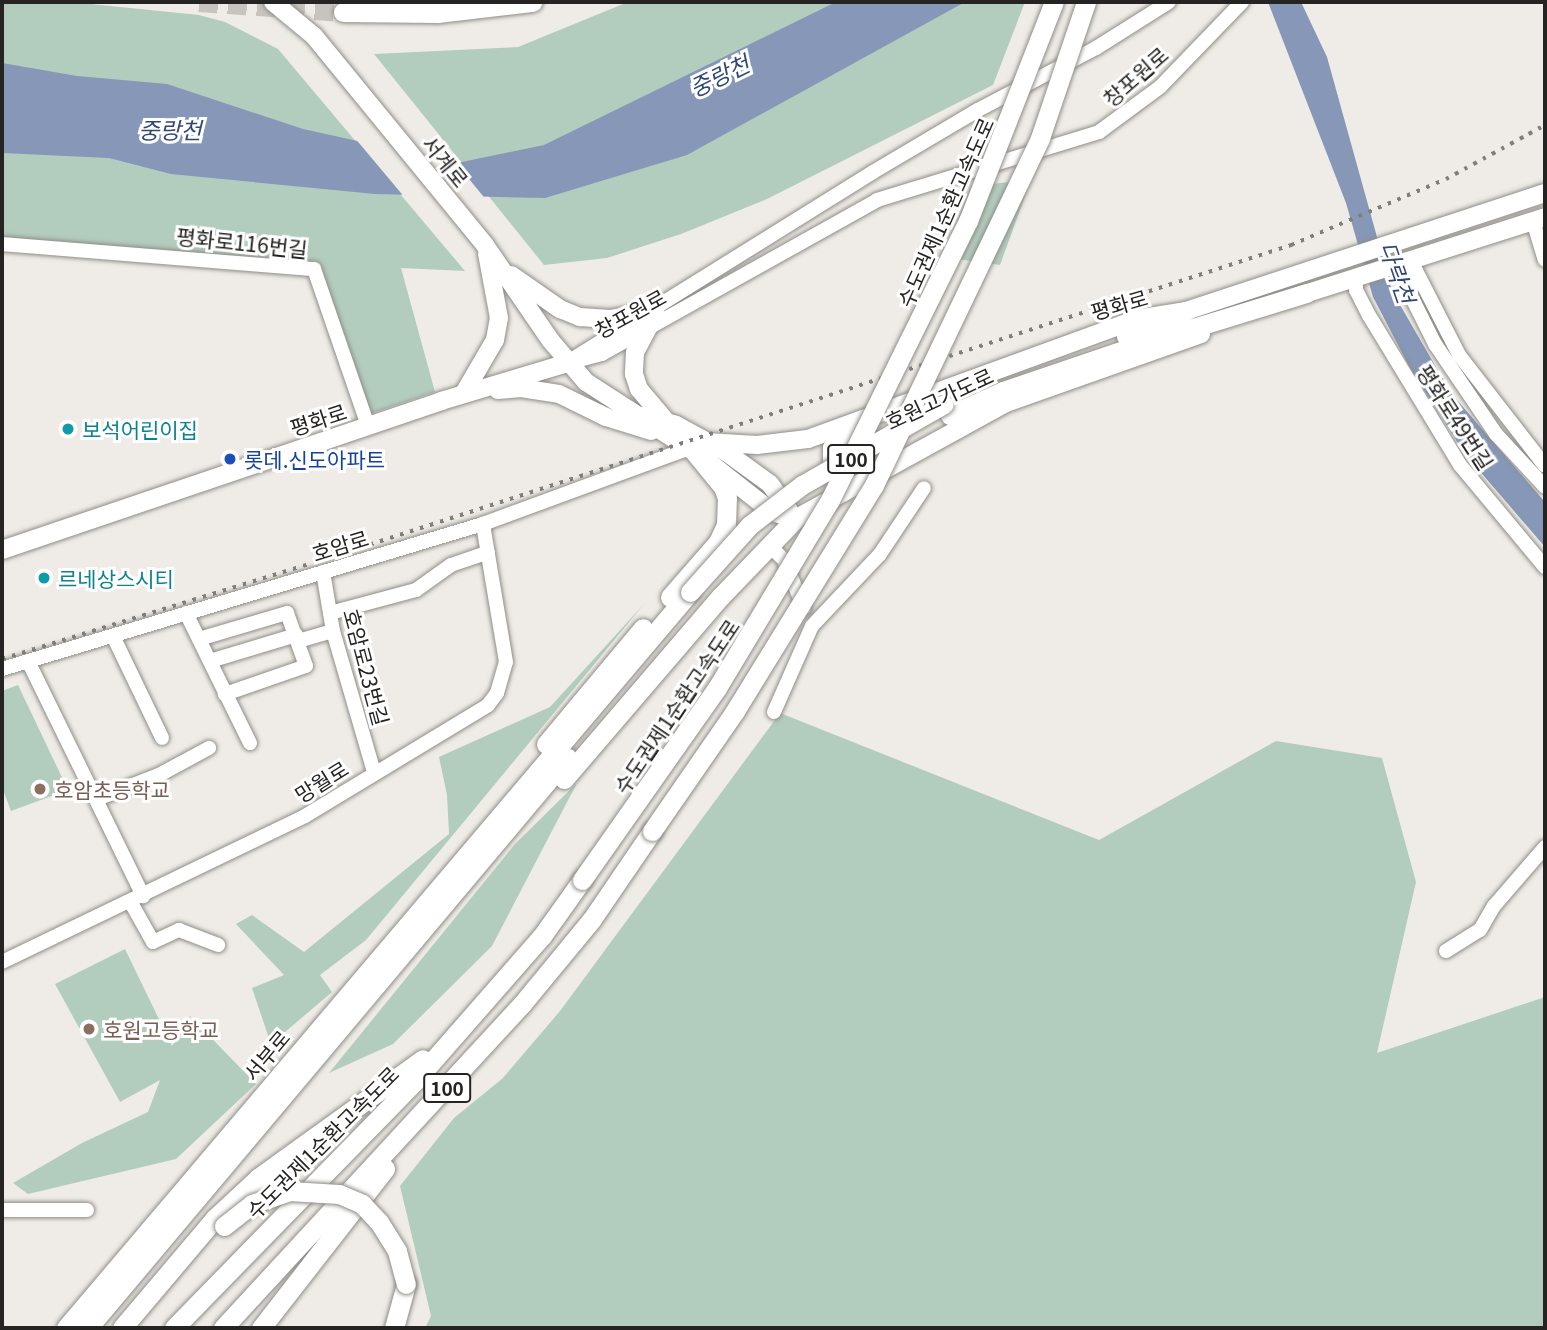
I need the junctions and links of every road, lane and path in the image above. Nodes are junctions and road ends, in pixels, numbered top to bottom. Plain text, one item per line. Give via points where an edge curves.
1 (273, 2) edge
2 (532, 2) edge
3 (1054, 2) edge
4 (1086, 2) edge
5 (1169, 2) edge
6 (1242, 2) edge
7 (344, 12) tunnel mouth
8 (1545, 193) edge
9 (1541, 224) edge
10 (2, 244) edge
11 (485, 245) junction
12 (1398, 257) junction
13 (1545, 260) edge
14 (501, 267) junction
15 (1356, 277) junction
16 (1307, 293) junction
17 (1186, 311) junction
18 (652, 318) junction
19 (568, 363) junction
20 (464, 393) junction
21 (947, 410) junction
22 (864, 418) junction
23 (368, 426) junction
24 (664, 427) junction
25 (700, 452) junction
26 (892, 466) junction
27 (1545, 466) edge
28 (1545, 486) edge
29 (924, 488) dead end
30 (795, 519) junction
31 (483, 524) junction
32 (718, 542) junction
33 (770, 545) junction
34 (2, 550) edge
35 (488, 552) junction
36 (1545, 567) edge
37 (323, 572) junction
38 (744, 572) junction
39 (694, 596) junction
40 (186, 613) junction
41 (330, 613) junction
42 (812, 626) junction
43 (333, 631) junction
44 (113, 636) junction
45 (297, 638) junction
46 (199, 639) junction
47 (29, 661) junction
48 (210, 661) junction
49 (2, 669) edge
50 (225, 694) junction
51 (774, 712) dead end
52 (162, 738) dead end
53 (250, 743) dead end
54 (209, 748) dead end
55 (374, 772) junction
56 (97, 799) junction
57 (500, 811) junction
58 (496, 846) junction
59 (1545, 847) edge
60 (136, 899) junction
61 (218, 945) dead end
62 (1446, 951) dead end
63 (2, 962) edge
64 (463, 1028) junction
65 (436, 1100) junction
66 (2, 1210) edge
67 (87, 1210) dead end
68 (66, 1328) edge
69 (88, 1328) edge
70 (122, 1328) edge
71 (137, 1328) edge
72 (174, 1328) edge
73 (223, 1328) edge
74 (261, 1328) edge
75 (394, 1328) edge

1 - 11 main road, 서계로 via 314,36
2 - 7 highway via 438,13
3 - 64 highway, 수도권제1순환고속도로 / 100, bridge via 941,282 830,500 717,688 542,936
4 - 65 highway, 100, bridge via 1040,138 874,485 735,711 592,919
5 - 18 street, 창포원로 via 1096,48 873,172
6 - 18 street, 창포원로 via 1160,87 1099,132 877,200
8 - 12 main road, 평화로
9 - 12 main road, 평화로
9 - 13 street
10 - 23 street, 평화로116번길 via 314,269
11 - 14 main road, 서계로
11 - 20 main road via 499,318 486,361
12 - 15 main road, 평화로
12 - 17 main road, 평화로 via 1350,259
12 - 27 street via 1459,355
12 - 28 street via 1426,329 1496,434
14 - 18 main road via 560,309 580,317
14 - 19 main road, 서계로
15 - 16 main road, 평화로
15 - 36 street, 평화로49번길 via 1356,290 1370,317 1460,465
16 - 21 highway, 호원고가도로
16 - 26 main road, 평화로 via 1006,403
17 - 21 highway, 호원고가도로
17 - 22 main road, 평화로 via 1137,319
18 - 19 street, 창포원로
18 - 24 main road via 635,352 634,374
19 - 20 main road, 평화로
19 - 24 main road, 평화로 via 586,382
20 - 23 main road, 평화로
20 - 24 main road via 521,387 559,394 606,417
21 - 39 highway, 호원고가도로, bridge via 786,512
22 - 25 main road, 평화로 via 808,439
22 - 26 main road via 832,447 837,471 844,475 872,465
23 - 34 main road, 평화로
24 - 25 main road, 평화로
25 - 30 main road, 평화로 via 772,512
25 - 30 main road via 730,470 732,459 726,452 776,489
25 - 31 street, 호암로
25 - 32 highway via 727,498 726,524
26 - 30 main road, 평화로
29 - 42 street via 880,554
30 - 33 highway
31 - 35 street, 망월로
31 - 37 street, 호암로
32 - 38 highway via 728,542 744,555
32 - 57 highway via 584,695
33 - 38 highway
33 - 42 street via 784,560
35 - 41 street via 451,565 416,590
35 - 55 street, 망월로 via 506,662 497,692 477,713
37 - 40 street, 호암로
37 - 41 street, 호암로23번길
38 - 58 highway via 608,731
39 - 57 highway, 호원고가도로
39 - 58 highway, 호원고가도로
40 - 44 street, 호암로
40 - 46 street
41 - 43 street, 호암로23번길
42 - 51 street
43 - 45 street
43 - 55 street, 호암로23번길
44 - 47 street, 호암로
44 - 52 street
45 - 46 street via 287,613
45 - 48 street
45 - 50 street via 306,666
46 - 48 street
47 - 49 street, 호암로
47 - 56 street
48 - 50 street
50 - 53 street
54 - 56 street via 150,779
55 - 60 street, 망월로 via 305,816
56 - 60 street
57 - 68 highway, 서부로
58 - 69 highway, 서부로
59 - 62 street via 1494,906 1480,930
60 - 61 street via 153,942 179,930
60 - 63 street, 망월로
64 - 70 highway via 258,1178 214,1219
64 - 72 highway, 수도권제1순환고속도로 / 100
65 - 73 highway, 100
65 - 74 highway
66 - 67 street
71 - 75 highway, bridge via 224,1226 253,1205 289,1191 339,1194 362,1205 379,1222 397,1251 406,1284

